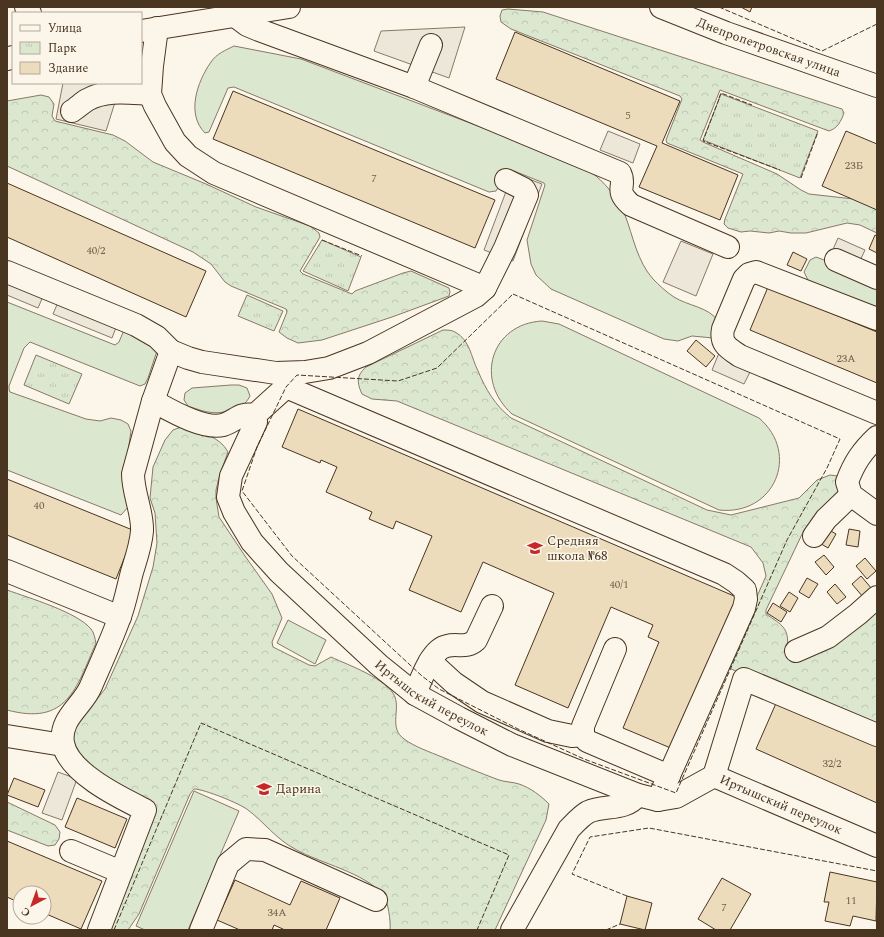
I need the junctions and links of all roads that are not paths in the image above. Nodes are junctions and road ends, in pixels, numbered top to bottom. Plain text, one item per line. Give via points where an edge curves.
1 (289, 7) edge
2 (660, 7) edge
3 (235, 16) junction
4 (149, 30) edge
5 (431, 45) dead end
6 (877, 86) edge
7 (414, 87) junction
8 (150, 94) junction
9 (72, 112) dead end
10 (506, 180) dead end
11 (728, 247) dead end
12 (836, 260) dead end
13 (7, 272) edge
14 (877, 278) edge
15 (485, 288) junction
16 (877, 319) edge
17 (171, 351) junction
18 (153, 401) junction
19 (877, 413) edge
20 (255, 415) junction
21 (877, 437) edge
22 (851, 495) junction
23 (877, 514) edge
24 (814, 536) dead end
25 (7, 572) edge
26 (877, 597) edge
27 (492, 606) dead end
28 (120, 617) junction
29 (615, 649) dead end
30 (796, 651) dead end
31 (430, 661) junction
32 (415, 694) junction
33 (583, 735) junction
34 (877, 735) edge
35 (7, 736) edge
36 (63, 745) junction
37 (669, 776) junction
38 (714, 776) junction
39 (638, 794) junction
40 (658, 800) junction
41 (877, 846) edge
42 (71, 851) dead end
43 (121, 872) junction
44 (376, 900) dead end
45 (99, 930) edge
46 (201, 930) edge
47 (512, 930) edge

1 - 3 street
2 - 6 street, Днепропетровская улица
3 - 4 street
3 - 7 street via 247,25
4 - 8 street via 152,66
5 - 7 street
7 - 11 street via 620,173 620,190 623,198 632,205
8 - 9 street via 108,93 87,99
8 - 15 street via 175,142 188,156 214,174
10 - 15 street via 524,189 527,195
12 - 14 street
13 - 17 street via 136,325 156,337
15 - 17 street via 476,296 368,353 329,368 276,373 202,362
16 - 19 street via 756,272 744,279 721,336 729,349 740,356
17 - 18 street
18 - 20 street via 184,417 210,425 223,425 246,413
18 - 28 street via 132,474 142,530
20 - 32 street, Иртышский переулок via 256,422 231,476 228,497 234,512 252,542 279,572 379,665
20 - 37 street via 286,387 724,574 736,582 745,590 744,608
21 - 22 street via 862,452 850,472 846,482
22 - 23 street
22 - 24 street via 826,519
25 - 28 street
26 - 30 street via 828,637
27 - 31 street via 472,644 439,649
28 - 36 street via 88,693 67,721
29 - 33 street via 583,726
31 - 32 street
31 - 33 street via 454,684 482,702 548,731 572,736
32 - 39 street, Иртышский переулок via 512,744
33 - 37 street via 586,741
34 - 38 street via 744,679
35 - 36 street
36 - 43 street via 77,767 103,788 145,810
37 - 40 street
38 - 40 street, Иртышский переулок via 676,797
38 - 41 street, Иртышский переулок
39 - 40 street, Иртышский переулок
39 - 47 street via 633,800 622,805 588,812 576,821
42 - 43 street
43 - 45 street
44 - 46 street via 265,850 246,849 228,864

